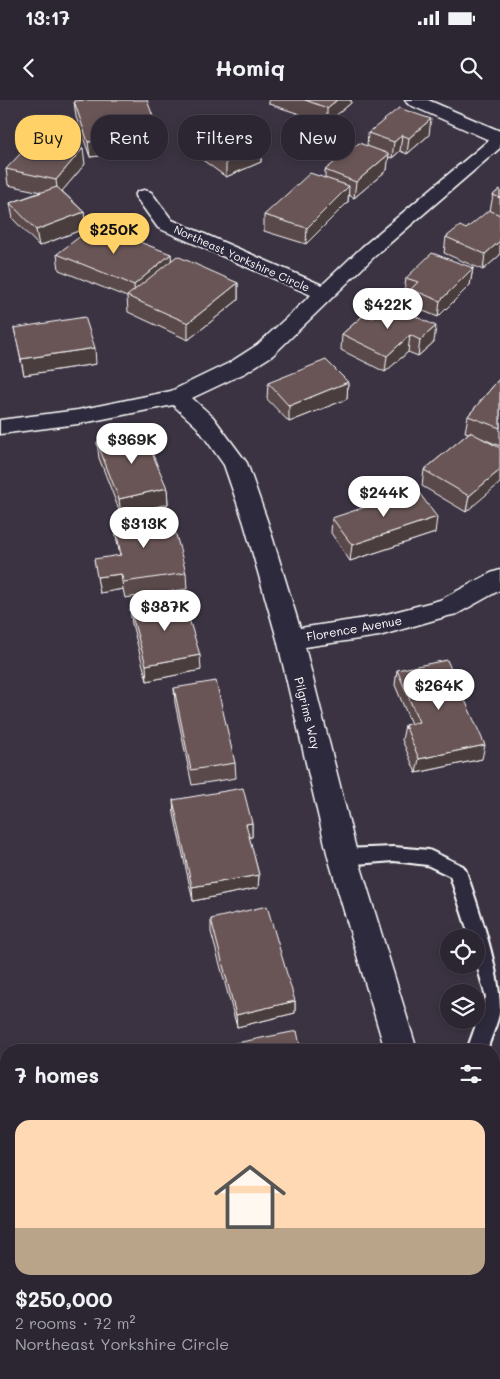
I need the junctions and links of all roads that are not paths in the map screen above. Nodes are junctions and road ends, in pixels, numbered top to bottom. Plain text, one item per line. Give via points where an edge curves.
1 (414, 100) edge
2 (500, 139) edge
3 (144, 196) dead end
4 (324, 293) junction
5 (177, 397) junction
6 (0, 426) edge
7 (500, 579) edge
8 (290, 639) junction
9 (343, 858) junction
10 (399, 1044) edge
11 (479, 1044) edge

1 - 2 street
2 - 4 street
3 - 4 street, Northeast Yorkshire Circle via 165,224
4 - 5 street via 265,350 238,368
5 - 6 street via 78,417
5 - 8 street, Pilgrims Way via 205,422 234,463 256,523
7 - 8 street, Florence Avenue via 448,608 380,626
8 - 9 street, Pilgrims Way
9 - 10 street, Pilgrims Way
9 - 11 lane via 402,855 429,858 457,871 496,997

